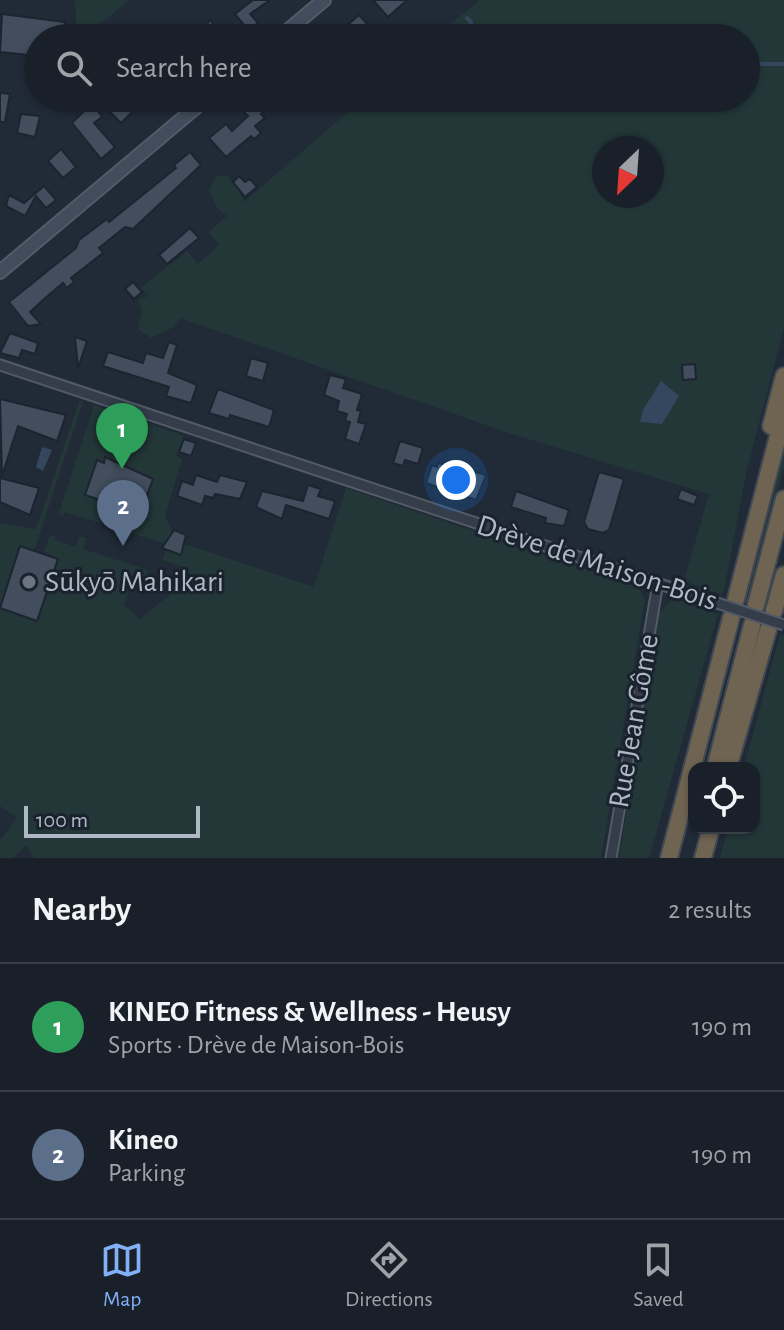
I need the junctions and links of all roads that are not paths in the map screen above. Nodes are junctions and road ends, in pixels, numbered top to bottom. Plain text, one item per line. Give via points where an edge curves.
1 (324, 0) edge
2 (296, 24) edge
3 (190, 112) edge
4 (0, 272) edge
5 (0, 365) edge
6 (784, 376) edge
7 (784, 413) edge
8 (784, 499) edge
9 (755, 526) junction
10 (784, 575) edge
11 (658, 583) junction
12 (736, 599) dead end
13 (756, 605) dead end
14 (774, 611) dead end
15 (731, 618) dead end
16 (768, 627) edge
17 (717, 762) edge
18 (730, 762) edge
19 (699, 834) edge
20 (709, 834) edge
21 (611, 858) edge
22 (669, 858) edge
23 (693, 858) edge
24 (703, 858) edge

1 - 2 main road
3 - 4 main road
5 - 11 street, Drève de Maison-Bois
6 - 9 highway via 761,462
7 - 9 highway
8 - 13 highway
9 - 12 highway
10 - 14 highway
11 - 16 street, Drève de Maison-Bois, bridge
11 - 21 street, Rue Jean Gôme
15 - 22 highway
16 - 17 highway
16 - 18 highway
19 - 23 highway
20 - 24 highway

